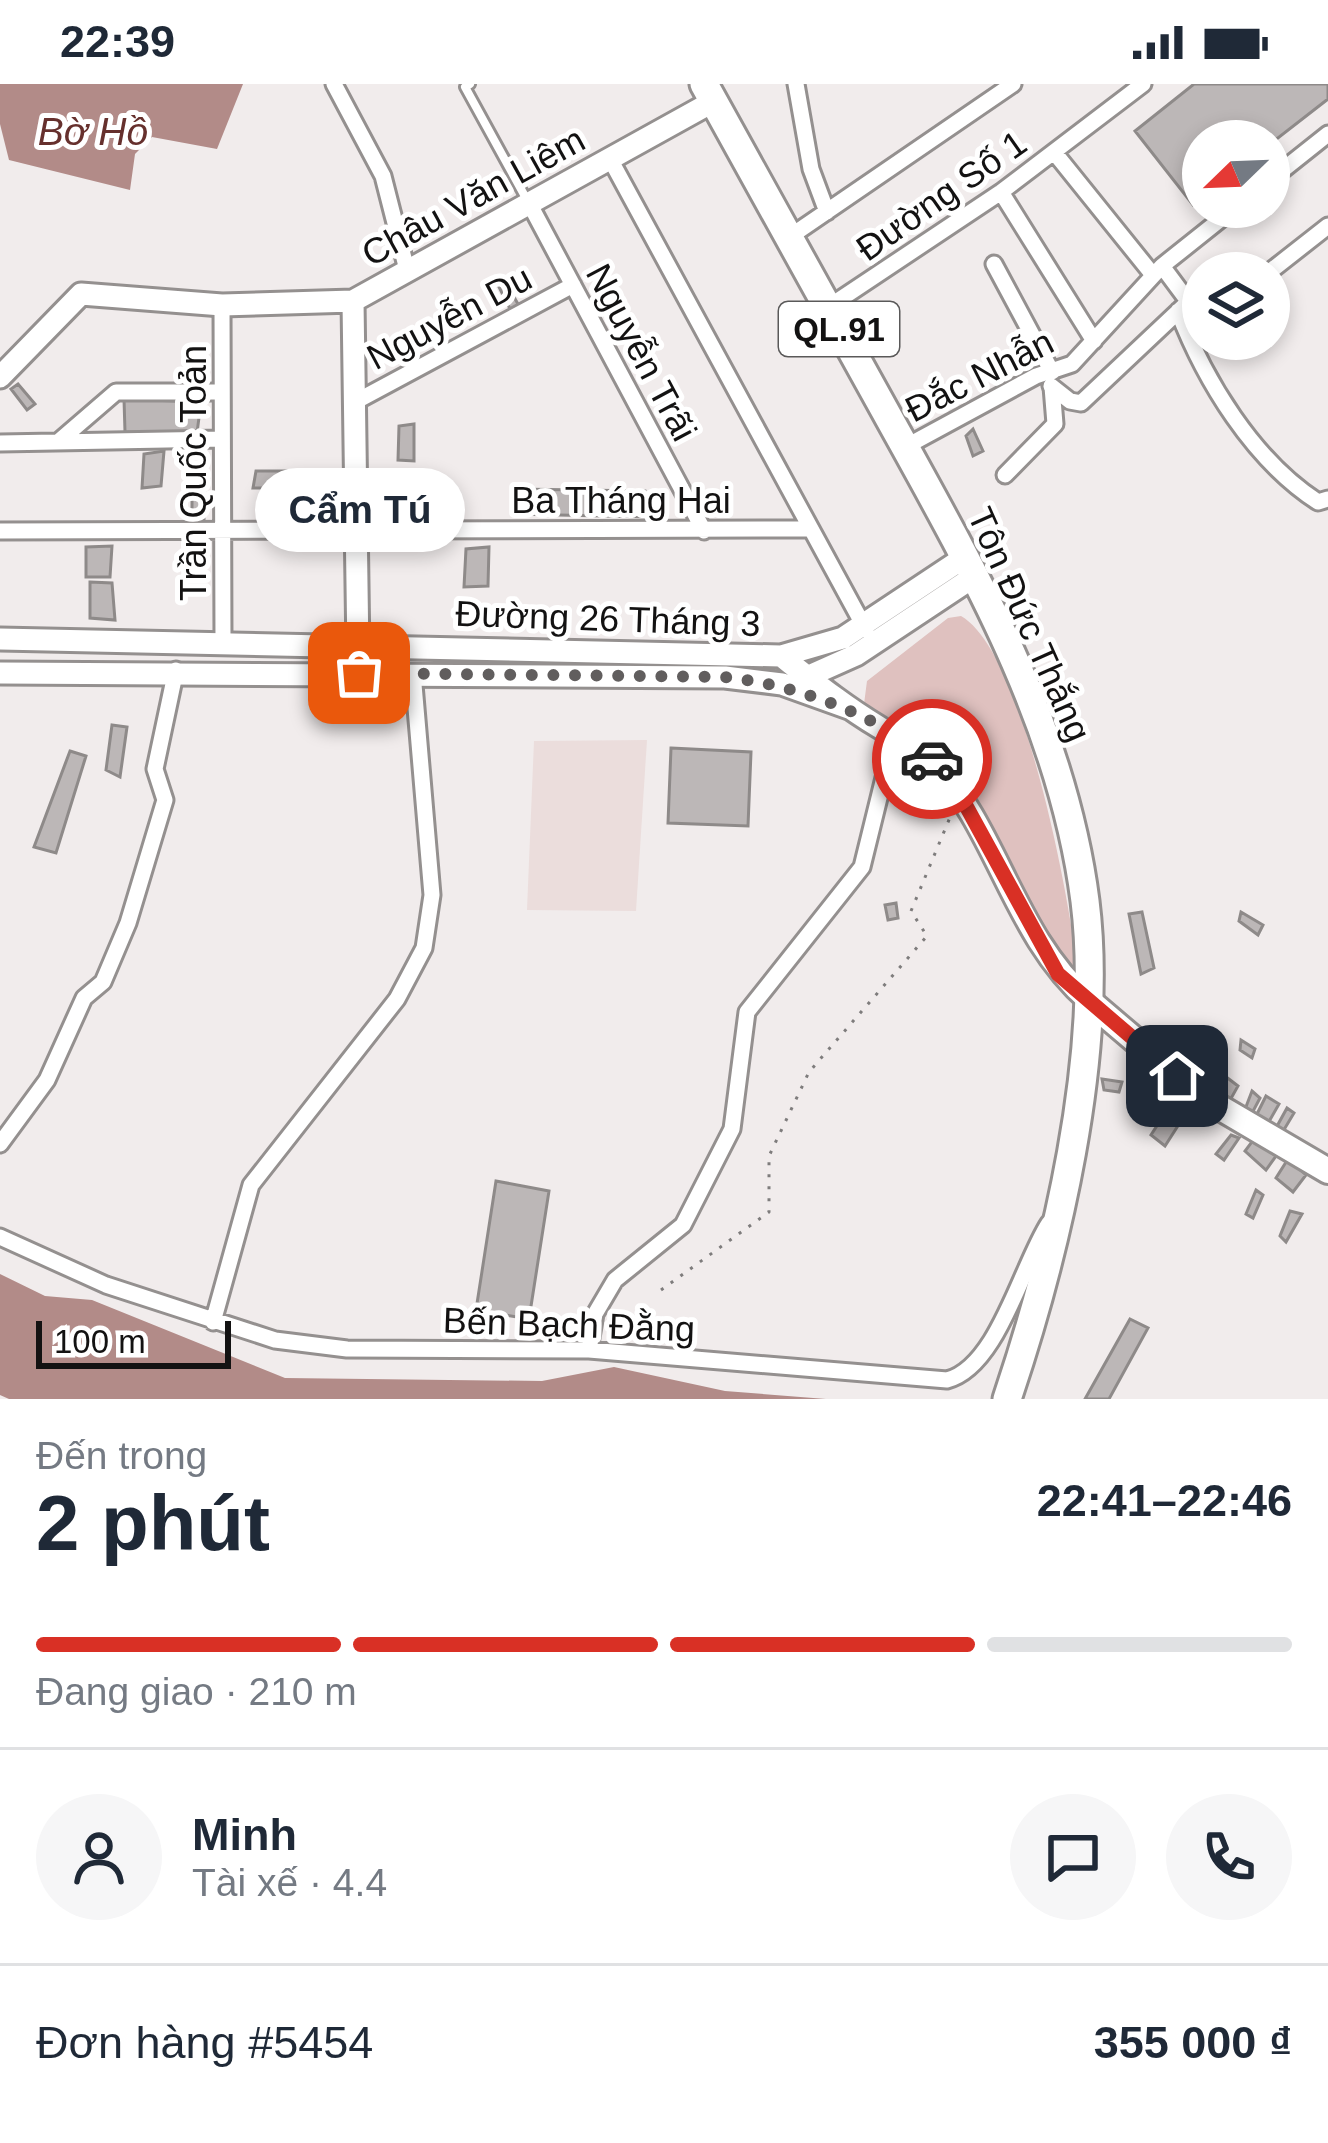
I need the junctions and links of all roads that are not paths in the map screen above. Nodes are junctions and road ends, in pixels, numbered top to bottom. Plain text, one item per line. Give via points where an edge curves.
1 (334, 84) edge
2 (470, 84) edge
3 (796, 84) edge
4 (1013, 84) edge
5 (1143, 84) edge
6 (709, 93) edge
7 (1328, 134) edge
8 (1054, 152) junction
9 (609, 157) junction
10 (1290, 164) edge
11 (1001, 192) junction
12 (528, 201) junction
13 (826, 212) junction
14 (1328, 226) edge
15 (1210, 228) edge
16 (788, 238) junction
17 (1290, 256) edge
18 (994, 264) dead end
19 (407, 270) junction
20 (1158, 271) junction
21 (573, 285) junction
22 (353, 302) junction
23 (222, 305) junction
24 (1182, 305) edge
25 (1182, 307) edge
26 (827, 308) junction
27 (1094, 340) junction
28 (1196, 360) edge
29 (0, 376) edge
30 (1050, 377) junction
31 (222, 392) junction
32 (355, 402) junction
33 (222, 439) junction
34 (0, 442) edge
35 (58, 442) junction
36 (904, 447) junction
37 (1005, 475) dead end
38 (1328, 499) edge
39 (810, 530) junction
40 (0, 531) edge
41 (223, 531) junction
42 (356, 531) junction
43 (704, 531) junction
44 (970, 567) junction
45 (0, 639) edge
46 (864, 641) junction
47 (223, 642) junction
48 (358, 643) junction
49 (781, 656) junction
50 (176, 670) junction
51 (0, 673) edge
52 (359, 673) junction
53 (413, 673) junction
54 (808, 678) junction
55 (782, 683) junction
56 (849, 708) junction
57 (894, 737) junction
58 (1089, 1001) junction
59 (0, 1144) edge
60 (1328, 1171) edge
61 (1057, 1210) junction
62 (0, 1237) edge
63 (213, 1322) junction
64 (589, 1350) junction
65 (1010, 1392) edge

1 - 19 street via 383,176
2 - 12 lane via 479,118
3 - 13 street
4 - 13 street
5 - 8 street, Đường Số 1
6 - 9 street, Châu Văn Liêm
6 - 16 highway, Tôn Đức Thắng / QL.91
7 - 10 street
8 - 11 street, Đường Số 1
8 - 20 street
9 - 12 street, Châu Văn Liêm
9 - 39 street
11 - 26 street, Đường Số 1
11 - 27 street
12 - 19 street, Châu Văn Liêm
12 - 21 street, Nguyễn Trãi
13 - 16 street
14 - 17 street
15 - 20 street, Đắc Nhẫn
16 - 26 highway, Tôn Đức Thắng / QL.91
18 - 30 street
19 - 22 street, Châu Văn Liêm
20 - 24 street
20 - 27 street, Đắc Nhẫn
21 - 32 street, Nguyễn Du
21 - 43 street, Nguyễn Trãi
22 - 23 street, Châu Văn Liêm
22 - 32 street
23 - 29 street, Châu Văn Liêm via 81,294
23 - 31 street, Trần Quốc Toản
25 - 30 street via 1081,403
26 - 36 highway, Tôn Đức Thắng / QL.91
27 - 30 street, Đắc Nhẫn
28 - 38 street via 1293,486 1318,502
30 - 36 street, Đắc Nhẫn
30 - 37 street via 1055,424
31 - 33 street, Trần Quốc Toản
31 - 35 street via 116,392
32 - 42 street
33 - 35 street
33 - 41 street, Trần Quốc Toản
34 - 35 street
36 - 44 highway, Tôn Đức Thắng / QL.91
39 - 43 street, Ba Tháng Hai
39 - 46 street
40 - 41 street, Ba Tháng Hai
41 - 42 street, Ba Tháng Hai
41 - 47 street, Trần Quốc Toản
42 - 43 street, Ba Tháng Hai
42 - 48 street
44 - 46 street
44 - 58 highway, Tôn Đức Thắng / QL.91 via 1040,716 1062,784 1086,906
45 - 47 street, Đường 26 Tháng 3
46 - 49 street, Đường 26 Tháng 3
46 - 54 street
46 - 56 street via 841,682
47 - 48 street, Đường 26 Tháng 3
48 - 49 street, Đường 26 Tháng 3
48 - 52 street
49 - 54 street
50 - 51 street, Đường 26 Tháng 3
50 - 52 street, Đường 26 Tháng 3
50 - 59 street via 155,769 165,800 128,923 103,982 84,998 46,1080
52 - 53 street, Đường 26 Tháng 3
53 - 55 street, Đường 26 Tháng 3
53 - 63 street via 432,895 424,948 397,999 251,1185
54 - 55 street
54 - 56 street
55 - 56 street
56 - 57 street
57 - 58 street via 929,757 960,797 1040,947
57 - 64 street via 862,867 747,1012 732,1129 683,1225 615,1280 595,1314
58 - 60 main road via 1202,1096
58 - 61 highway, Tôn Đức Thắng / QL.91
61 - 64 street, Bến Bạch Đằng via 994,1336 952,1379
61 - 65 highway, Tôn Đức Thắng / QL.91
62 - 63 street, Bến Bạch Đằng
63 - 64 street, Bến Bạch Đằng via 347,1349

